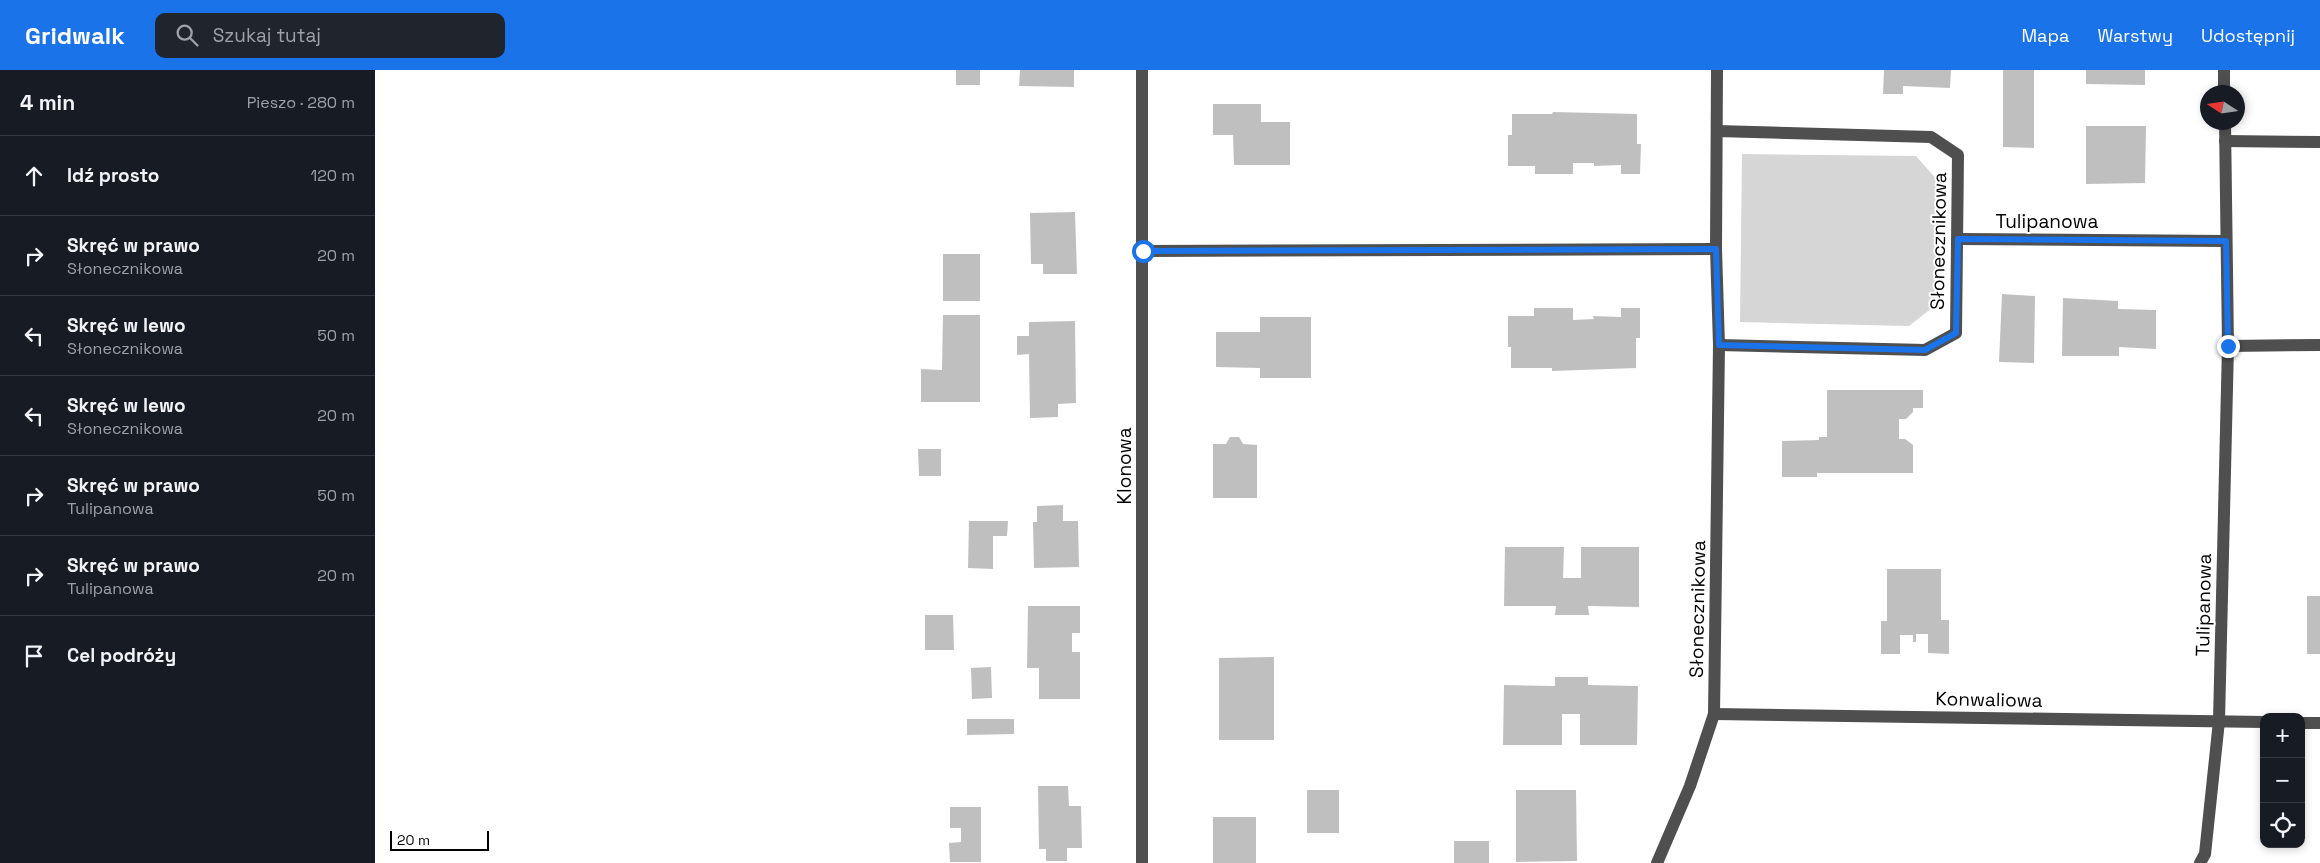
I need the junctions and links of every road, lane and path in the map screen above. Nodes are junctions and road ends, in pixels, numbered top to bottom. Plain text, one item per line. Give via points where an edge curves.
1 (1142, 70) edge
2 (1717, 70) edge
3 (2224, 70) edge
4 (2224, 85) edge
5 (2225, 130) edge
6 (1717, 132) junction
7 (2225, 141) junction
8 (2320, 142) edge
9 (1958, 239) junction
10 (2226, 241) junction
11 (1716, 249) junction
12 (1143, 251) junction
13 (2320, 344) edge
14 (1719, 345) junction
15 (2228, 346) junction
16 (1714, 714) junction
17 (2219, 721) junction
18 (2260, 722) edge
19 (2305, 723) edge
20 (2320, 723) edge
21 (1141, 863) edge
22 (1657, 863) edge
23 (2200, 863) edge

1 - 12 street, Klonowa
2 - 6 street, Słonecznikowa
3 - 4 street
5 - 7 street, Tulipanowa
6 - 9 street, Słonecznikowa via 1931,137 1958,155
6 - 11 street, Słonecznikowa
7 - 8 street
7 - 10 street, Tulipanowa
9 - 10 street, Tulipanowa
9 - 14 street, Słonecznikowa via 1956,333 1925,350
10 - 15 street, Tulipanowa
11 - 12 street
11 - 14 street, Słonecznikowa
12 - 21 street, Klonowa
13 - 15 street
14 - 16 street, Słonecznikowa
15 - 17 street, Tulipanowa
16 - 17 street, Konwaliowa
16 - 22 street, Słonecznikowa via 1691,786
17 - 18 street, Konwaliowa
17 - 23 street, Tulipanowa via 2205,854
19 - 20 street

